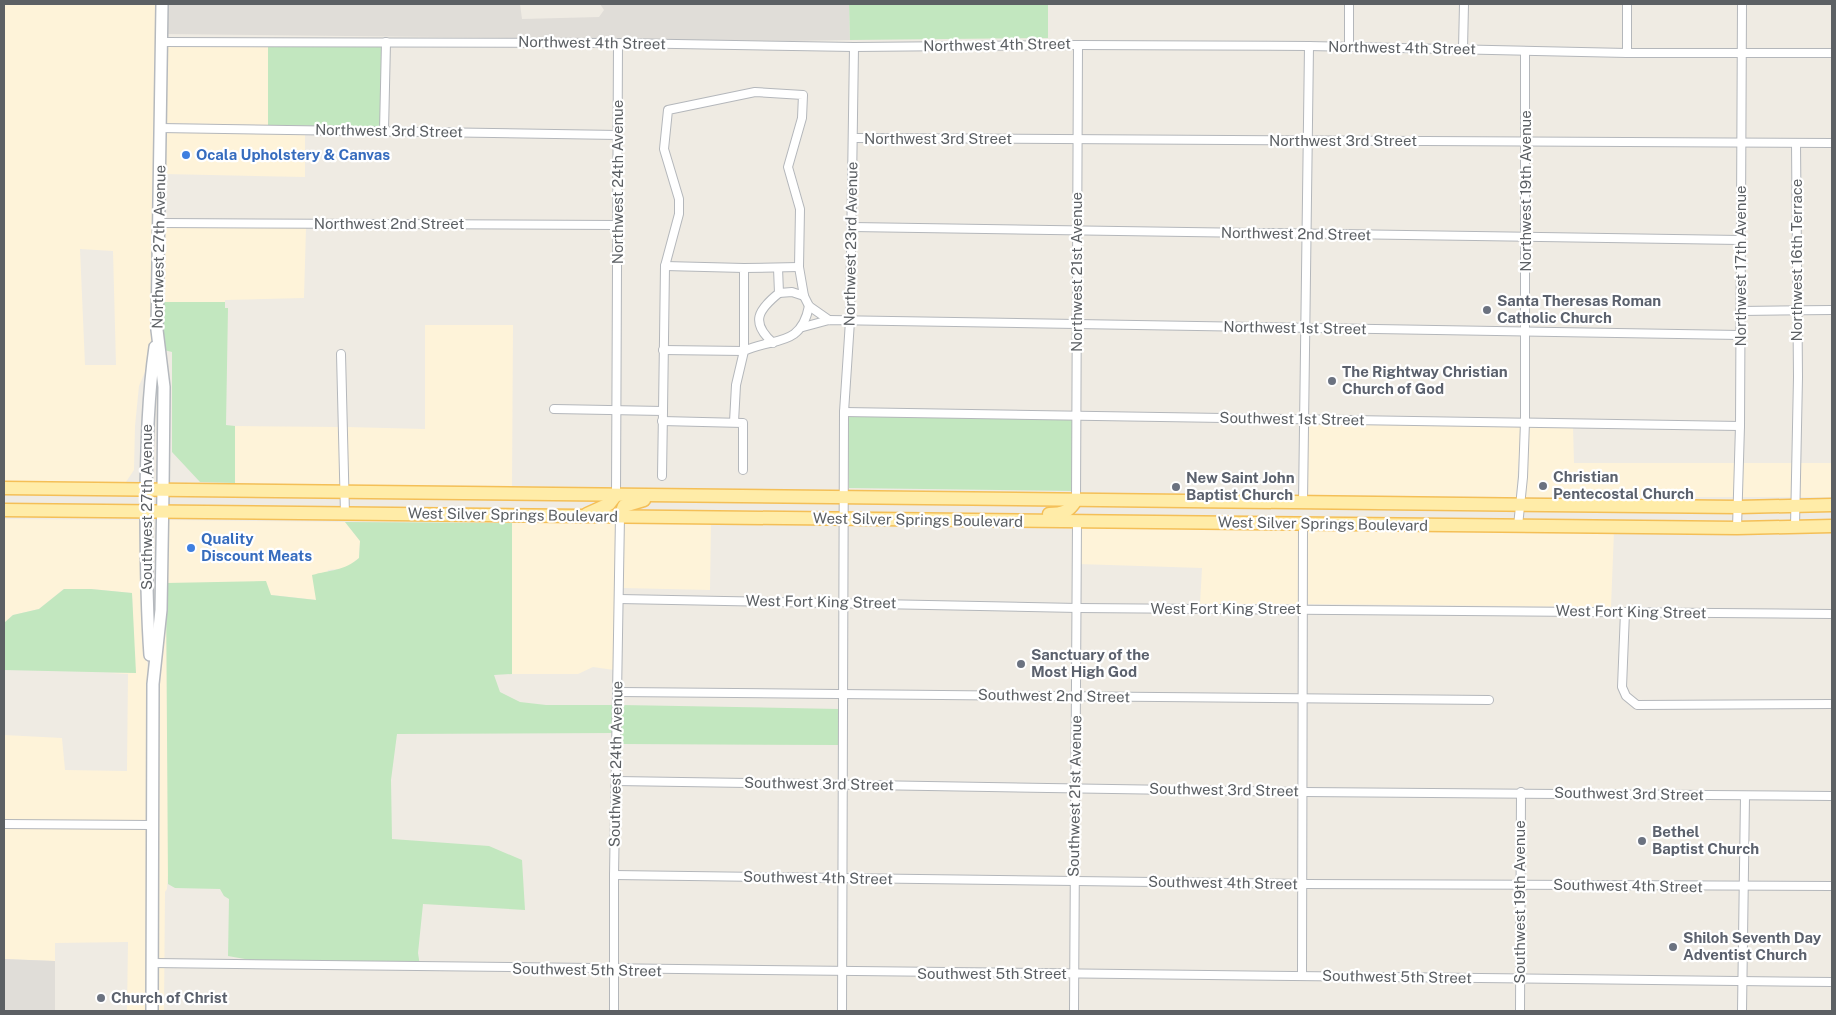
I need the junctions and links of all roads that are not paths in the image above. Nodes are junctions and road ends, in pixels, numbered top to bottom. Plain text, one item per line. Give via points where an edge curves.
1 (162, 4) edge
2 (1349, 4) edge
3 (1464, 4) edge
4 (1627, 4) edge
5 (1742, 4) edge
6 (161, 42) junction
7 (386, 42) junction
8 (618, 43) junction
9 (1078, 44) junction
10 (1309, 46) junction
11 (854, 47) junction
12 (1349, 47) junction
13 (1463, 49) junction
14 (1526, 51) junction
15 (1627, 53) junction
16 (1742, 53) junction
17 (1832, 53) edge
18 (160, 128) junction
19 (384, 131) junction
20 (618, 135) junction
21 (853, 138) junction
22 (1078, 139) junction
23 (1308, 141) junction
24 (1526, 142) junction
25 (1742, 143) junction
26 (1796, 143) junction
27 (1832, 143) edge
28 (160, 223) junction
29 (617, 225) junction
30 (852, 227) junction
31 (1077, 231) junction
32 (1307, 234) junction
33 (1526, 237) junction
34 (1740, 240) junction
35 (665, 266) junction
36 (800, 267) junction
37 (744, 268) junction
38 (778, 268) junction
39 (779, 293) junction
40 (804, 296) junction
41 (809, 306) junction
42 (1798, 310) junction
43 (1832, 310) edge
44 (1740, 311) junction
45 (830, 320) junction
46 (850, 320) junction
47 (1077, 324) junction
48 (803, 327) junction
49 (1306, 328) junction
50 (157, 330) junction
51 (1525, 331) junction
52 (1740, 335) junction
53 (773, 342) junction
54 (663, 350) junction
55 (744, 351) junction
56 (341, 354) dead end
57 (554, 409) dead end
58 (616, 409) junction
59 (662, 410) junction
60 (844, 412) junction
61 (1077, 415) junction
62 (1304, 419) junction
63 (662, 421) junction
64 (734, 422) junction
65 (1525, 422) junction
66 (1740, 426) junction
67 (743, 470) dead end
68 (662, 476) dead end
69 (4, 488) edge
70 (146, 490) junction
71 (163, 490) junction
72 (345, 492) junction
73 (616, 495) junction
74 (658, 496) junction
75 (845, 498) junction
76 (1076, 500) junction
77 (1153, 501) junction
78 (1304, 503) junction
79 (1327, 503) junction
80 (1519, 505) junction
81 (1832, 505) edge
82 (1796, 506) junction
83 (1738, 507) junction
84 (4, 510) edge
85 (146, 511) junction
86 (163, 511) junction
87 (344, 514) junction
88 (584, 515) junction
89 (620, 516) junction
90 (846, 519) junction
91 (979, 520) junction
92 (1077, 521) junction
93 (1278, 523) junction
94 (1303, 524) junction
95 (1518, 526) junction
96 (1832, 526) edge
97 (1795, 527) junction
98 (1737, 528) junction
99 (619, 599) junction
100 (843, 602) junction
101 (1078, 608) junction
102 (1304, 609) junction
103 (1625, 612) junction
104 (1832, 614) edge
105 (153, 684) junction
106 (618, 692) junction
107 (843, 693) junction
108 (1076, 696) junction
109 (1304, 699) junction
110 (1489, 700) dead end
111 (1832, 704) edge
112 (616, 781) junction
113 (843, 784) junction
114 (1074, 788) junction
115 (1304, 792) junction
116 (1521, 792) junction
117 (1745, 796) junction
118 (1832, 796) edge
119 (4, 824) edge
120 (151, 826) junction
121 (614, 874) junction
122 (843, 879) junction
123 (1074, 881) junction
124 (1304, 884) junction
125 (1522, 884) junction
126 (1832, 886) edge
127 (1743, 887) junction
128 (153, 963) junction
129 (615, 970) junction
130 (843, 973) junction
131 (1074, 974) junction
132 (1302, 976) junction
133 (1520, 979) junction
134 (1832, 982) edge
135 (1743, 983) junction
136 (152, 1011) edge
137 (614, 1011) edge
138 (842, 1011) edge
139 (1074, 1011) edge
140 (1520, 1011) edge
141 (1742, 1011) edge

1 - 6 main road, Northwest 27th Avenue
2 - 12 street
3 - 13 street
4 - 15 street
5 - 16 street, Northwest 17th Avenue
6 - 7 street, Northwest 4th Street
6 - 18 main road, Northwest 27th Avenue
7 - 8 street, Northwest 4th Street
7 - 19 street
8 - 11 street, Northwest 4th Street
8 - 20 street, Northwest 24th Avenue
9 - 10 street, Northwest 4th Street
9 - 11 street, Northwest 4th Street
9 - 22 street, Northwest 21st Avenue
10 - 12 street, Northwest 4th Street
10 - 23 street
11 - 21 street, Northwest 23rd Avenue
12 - 13 street, Northwest 4th Street
13 - 14 street, Northwest 4th Street
14 - 15 street, Northwest 4th Street
14 - 24 street, Northwest 19th Avenue
15 - 16 street, Northwest 4th Street
16 - 17 street, Northwest 4th Street
16 - 25 street, Northwest 17th Avenue
18 - 19 street, Northwest 3rd Street
18 - 28 main road, Northwest 27th Avenue
19 - 20 street, Northwest 3rd Street
20 - 29 street, Northwest 24th Avenue
21 - 22 street, Northwest 3rd Street
21 - 30 street, Northwest 23rd Avenue
22 - 23 street, Northwest 3rd Street
22 - 31 street, Northwest 21st Avenue
23 - 24 street, Northwest 3rd Street
23 - 32 street
24 - 25 street, Northwest 3rd Street
24 - 33 street, Northwest 19th Avenue
25 - 26 street, Northwest 3rd Street
25 - 34 street, Northwest 17th Avenue
26 - 27 street, Northwest 3rd Street
26 - 42 street, Northwest 16th Terrace
28 - 29 street, Northwest 2nd Street
28 - 50 main road, Northwest 27th Avenue
29 - 58 street, Northwest 24th Avenue
30 - 31 street, Northwest 2nd Street
30 - 46 street, Northwest 23rd Avenue
31 - 32 street, Northwest 2nd Street
31 - 47 street, Northwest 21st Avenue
32 - 33 street, Northwest 2nd Street
32 - 49 street
33 - 34 street, Northwest 2nd Street
33 - 51 street, Northwest 19th Avenue
34 - 44 street, Northwest 17th Avenue
35 - 36 street via 679,214 679,199 664,149 668,110 755,92 803,95 802,118 788,167 800,209
35 - 37 street
35 - 54 street
36 - 38 street
36 - 40 street
37 - 38 street
37 - 55 street
38 - 39 street
39 - 40 street via 792,292
39 - 53 street via 761,311 758,320 760,328
40 - 41 street
41 - 45 street
41 - 48 street
42 - 43 street
42 - 44 street
42 - 82 street, Northwest 16th Terrace
44 - 52 street, Northwest 17th Avenue
45 - 46 street, Northwest 1st Street
45 - 48 street, Northwest 1st Street
46 - 47 street, Northwest 1st Street
46 - 60 street, Northwest 23rd Avenue
47 - 49 street, Northwest 1st Street
47 - 61 street, Northwest 21st Avenue
48 - 53 street via 790,337
49 - 51 street, Northwest 1st Street
49 - 62 street
50 - 70 main road, Southwest 27th Avenue via 149,389
50 - 71 main road, Northwest 27th Avenue via 164,387
51 - 52 street, Northwest 1st Street
51 - 65 street
52 - 66 street, Northwest 17th Avenue
53 - 55 street
54 - 55 street
54 - 59 street
55 - 64 street via 736,385
56 - 72 street
57 - 58 street
58 - 59 street
58 - 73 street
59 - 63 street
60 - 61 street, Southwest 1st Street
60 - 75 street, Northwest 23rd Avenue
61 - 62 street, Southwest 1st Street
61 - 76 street, Northwest 21st Avenue
62 - 65 street, Southwest 1st Street
62 - 78 street
63 - 64 street
63 - 68 street
64 - 67 street via 743,422
65 - 66 street, Southwest 1st Street
65 - 80 street via 1524,477
66 - 83 street, Northwest 17th Avenue
69 - 70 main road, West Silver Springs Boulevard
70 - 71 main road, West Silver Springs Boulevard
70 - 85 main road, Southwest 27th Avenue
71 - 72 main road, West Silver Springs Boulevard
71 - 86 main road, Southwest 27th Avenue
72 - 73 main road, West Silver Springs Boulevard
72 - 87 street
73 - 74 main road, West Silver Springs Boulevard
73 - 88 main road via 609,504
74 - 75 main road, West Silver Springs Boulevard
74 - 89 main road via 624,506
75 - 76 main road, West Silver Springs Boulevard
75 - 90 street, Northwest 23rd Avenue
76 - 77 main road, West Silver Springs Boulevard
76 - 91 main road via 1071,509 1059,514 988,514
77 - 78 main road, West Silver Springs Boulevard
77 - 92 main road via 1148,506 1098,505 1088,508
78 - 79 main road, West Silver Springs Boulevard
78 - 93 main road via 1293,515
79 - 80 main road, West Silver Springs Boulevard
79 - 94 main road via 1313,511
80 - 83 main road, West Silver Springs Boulevard
80 - 95 street
81 - 82 main road, West Silver Springs Boulevard
82 - 83 main road, West Silver Springs Boulevard
82 - 97 street, Northwest 16th Terrace
83 - 98 street, Northwest 17th Avenue
84 - 85 main road, West Silver Springs Boulevard
85 - 86 main road, West Silver Springs Boulevard
85 - 105 main road, Southwest 27th Avenue via 147,609
86 - 87 main road, West Silver Springs Boulevard
86 - 105 main road, Southwest 27th Avenue via 161,610
87 - 88 main road, West Silver Springs Boulevard
88 - 89 main road, West Silver Springs Boulevard
89 - 90 main road, West Silver Springs Boulevard
89 - 99 street, Southwest 24th Avenue
90 - 91 main road, West Silver Springs Boulevard
90 - 100 street, Northwest 23rd Avenue
91 - 92 main road, West Silver Springs Boulevard
92 - 93 main road, West Silver Springs Boulevard
92 - 101 street, Southwest 21st Avenue
93 - 94 main road, West Silver Springs Boulevard
94 - 95 main road, West Silver Springs Boulevard
94 - 102 street
95 - 98 main road, West Silver Springs Boulevard
96 - 97 main road, West Silver Springs Boulevard
97 - 98 main road, West Silver Springs Boulevard
99 - 100 street, West Fort King Street
99 - 106 street, Southwest 24th Avenue
100 - 101 street, West Fort King Street
100 - 107 street, Northwest 23rd Avenue
101 - 102 street, West Fort King Street
101 - 108 street, Southwest 21st Avenue
102 - 103 street, West Fort King Street
102 - 109 street
103 - 104 street, West Fort King Street
103 - 111 street via 1622,687 1626,696 1638,705
105 - 120 main road, Southwest 27th Avenue
106 - 107 street, Southwest 2nd Street
106 - 112 street, Southwest 24th Avenue
107 - 108 street, Southwest 2nd Street
107 - 113 street, Northwest 23rd Avenue
108 - 109 street, Southwest 2nd Street
108 - 114 street, Southwest 21st Avenue
109 - 110 street, Southwest 2nd Street
109 - 115 street
112 - 113 street, Southwest 3rd Street
112 - 121 street, Southwest 24th Avenue
113 - 114 street, Southwest 3rd Street
113 - 122 street, Northwest 23rd Avenue
114 - 115 street, Southwest 3rd Street
114 - 123 street, Southwest 21st Avenue
115 - 116 street, Southwest 3rd Street
115 - 124 street
116 - 117 street, Southwest 3rd Street
116 - 125 street, Southwest 19th Avenue
117 - 118 street, Southwest 3rd Street
117 - 127 street
119 - 120 street
120 - 128 main road, Southwest 27th Avenue
121 - 122 street, Southwest 4th Street
121 - 129 street, Southwest 24th Avenue
122 - 123 street, Southwest 4th Street
122 - 130 street, Northwest 23rd Avenue
123 - 124 street, Southwest 4th Street
123 - 131 street, Southwest 21st Avenue
124 - 125 street, Southwest 4th Street
124 - 132 street
125 - 127 street, Southwest 4th Street
125 - 133 street, Southwest 19th Avenue
126 - 127 street, Southwest 4th Street
127 - 135 street
128 - 129 street, Southwest 5th Street
128 - 136 main road, Southwest 27th Avenue
129 - 130 street, Southwest 5th Street
129 - 137 street, Southwest 24th Avenue
130 - 131 street, Southwest 5th Street
130 - 138 street, Northwest 23rd Avenue
131 - 132 street, Southwest 5th Street
131 - 139 street, Southwest 21st Avenue
132 - 133 street, Southwest 5th Street
133 - 135 street, Southwest 5th Street
133 - 140 street, Southwest 19th Avenue
134 - 135 street, Southwest 5th Street
135 - 141 street

